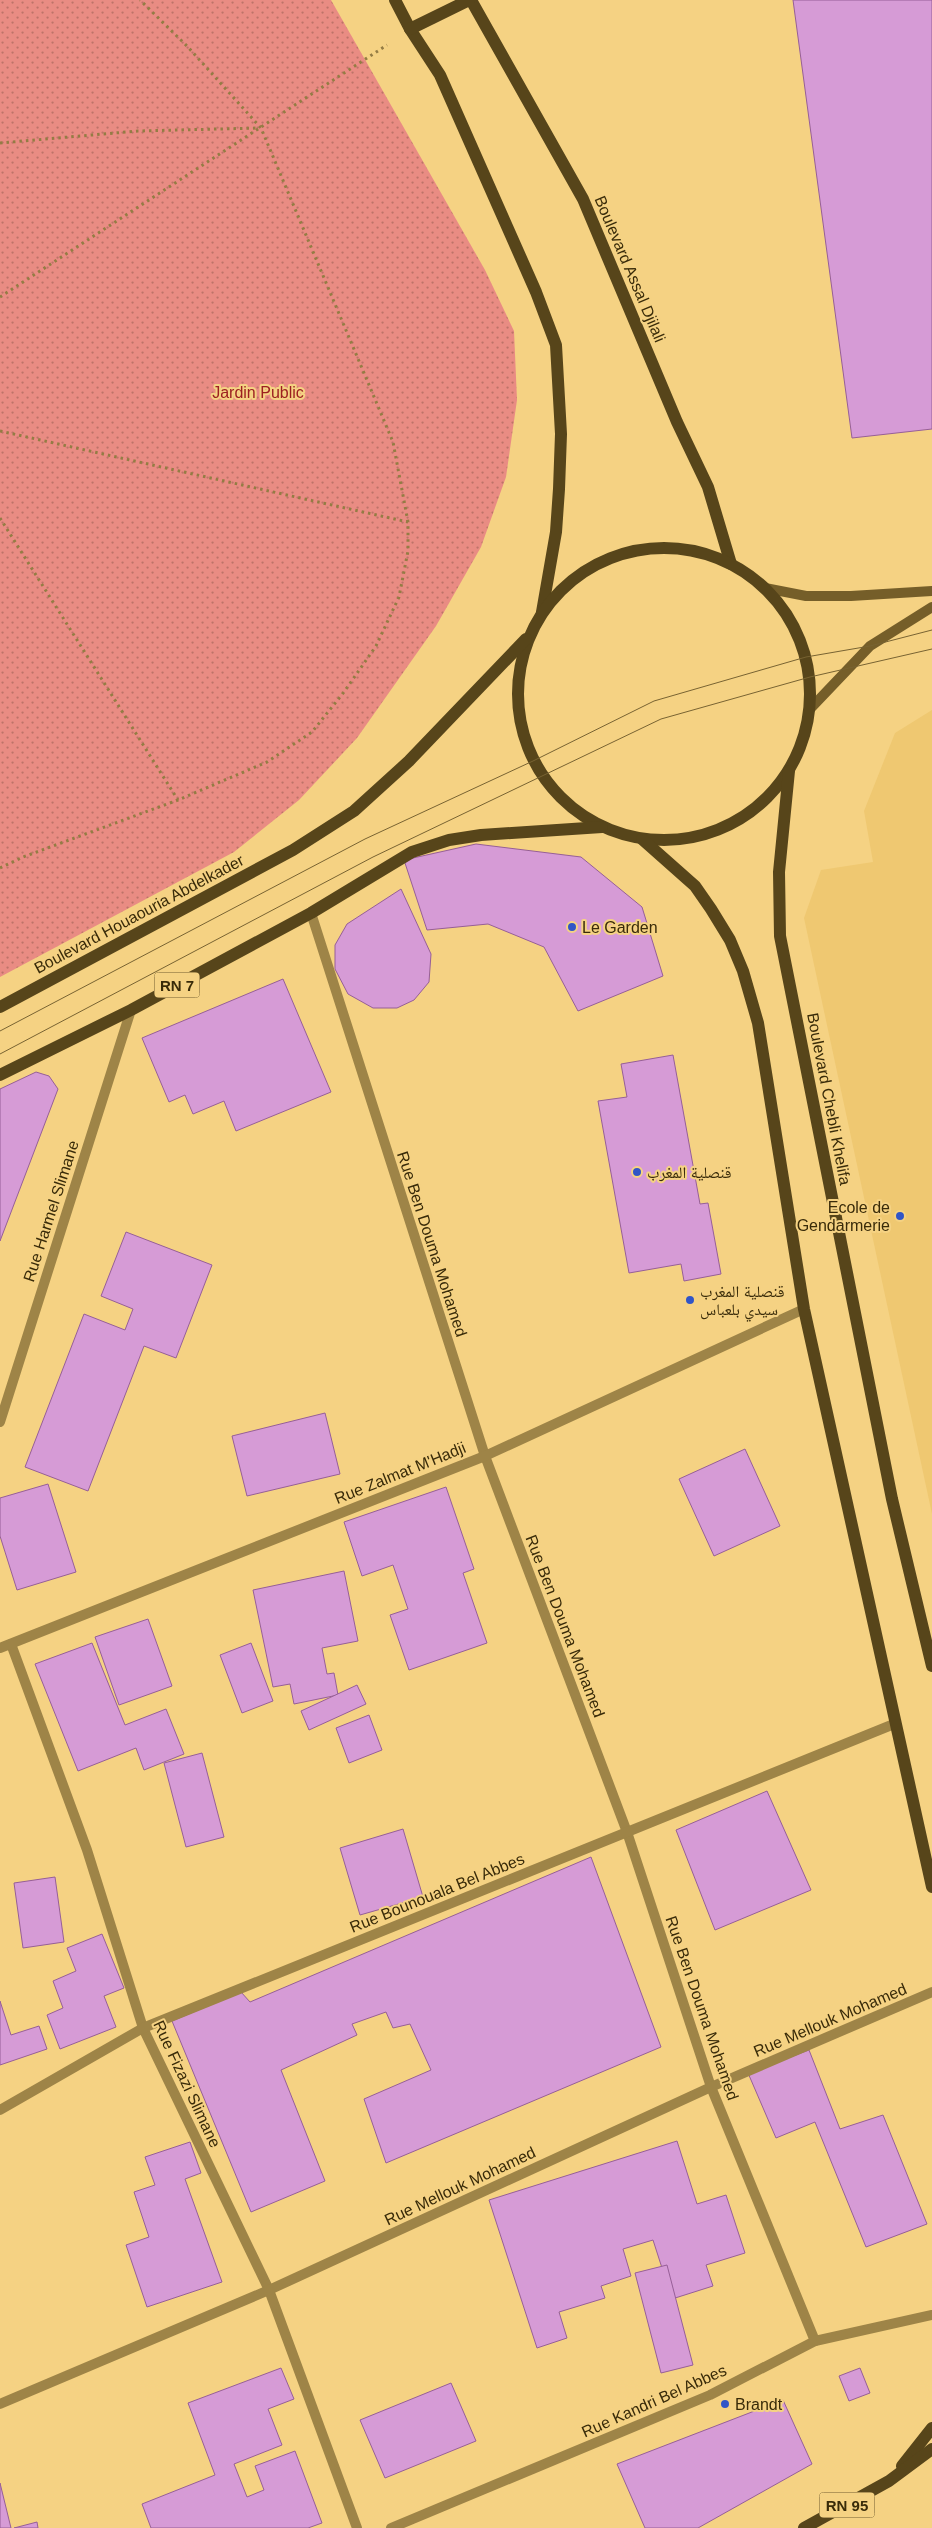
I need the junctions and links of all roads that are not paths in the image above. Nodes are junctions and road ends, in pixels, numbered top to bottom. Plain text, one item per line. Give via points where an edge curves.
1 (395, 0) edge
2 (470, 0) edge
3 (410, 29) junction
4 (731, 564) junction
5 (765, 588) junction
6 (932, 591) edge
7 (932, 607) edge
8 (542, 612) junction
9 (529, 636) junction
10 (810, 709) junction
11 (789, 770) junction
12 (602, 827) junction
13 (642, 838) junction
14 (310, 913) junction
15 (0, 1007) edge
16 (131, 1010) junction
17 (0, 1075) edge
18 (804, 1309) junction
19 (0, 1422) edge
20 (484, 1456) junction
21 (11, 1644) junction
22 (0, 1648) edge
23 (932, 1666) edge
24 (894, 1724) junction
25 (627, 1832) junction
26 (932, 1886) edge
27 (932, 1992) edge
28 (143, 2028) junction
29 (711, 2087) junction
30 (0, 2110) edge
31 (269, 2290) junction
32 (932, 2315) edge
33 (815, 2341) junction
34 (0, 2404) edge
35 (932, 2428) edge
36 (932, 2449) edge
37 (889, 2481) junction
38 (357, 2528) edge
39 (391, 2528) edge
40 (804, 2528) edge

1 - 3 main road
2 - 3 main road
2 - 4 main road, Boulevard Assal Djilali via 583,200 708,487
3 - 8 main road via 440,75 536,292 556,345 562,434 556,532
4 - 5 main road
4 - 8 main road via 691,550 649,549 608,559 571,581
5 - 6 street via 806,596
5 - 10 main road via 790,619 806,657
7 - 10 street via 870,646
8 - 9 main road
9 - 12 main road via 519,667 517,699 521,731 542,776 579,814
9 - 15 main road, Boulevard Houaouria Abdelkader via 409,761 354,811 293,850
10 - 11 main road via 803,742
11 - 13 main road via 768,798 741,819 709,833 684,838
11 - 23 main road, Boulevard Chebli Khelifa via 779,872 780,936 892,1499
12 - 13 main road
12 - 14 main road, RN 7 via 449,840 412,852
13 - 18 main road via 695,886 730,940 743,970 758,1023
14 - 16 main road, RN 7
14 - 20 street, Rue Ben Douma Mohamed
16 - 17 main road, RN 7
16 - 19 street, Rue Harmel Slimane
18 - 20 street, Rue Zalmat M'Hadji
18 - 24 main road
20 - 21 street, Rue Zalmat M'Hadji
20 - 25 street, Rue Ben Douma Mohamed
21 - 22 street, Rue Zalmat M'Hadji
21 - 28 street, Rue Fizazi Slimane via 87,1850
24 - 25 street, Rue Bounouala Bel Abbes
24 - 26 main road
25 - 28 street, Rue Bounouala Bel Abbes
25 - 29 street, Rue Ben Douma Mohamed
27 - 29 street, Rue Mellouk Mohamed
28 - 30 street, Rue Bounouala Bel Abbes
28 - 31 street, Rue Fizazi Slimane
29 - 31 street, Rue Mellouk Mohamed
29 - 33 street, Rue Ben Douma Mohamed
31 - 34 street, Rue Mellouk Mohamed
31 - 38 street, Rue Fizazi Slimane
32 - 33 street, Rue Kandri Bel Abbes
33 - 39 street, Rue Kandri Bel Abbes via 710,2395
35 - 37 main road
36 - 37 main road
37 - 40 main road, RN 95

